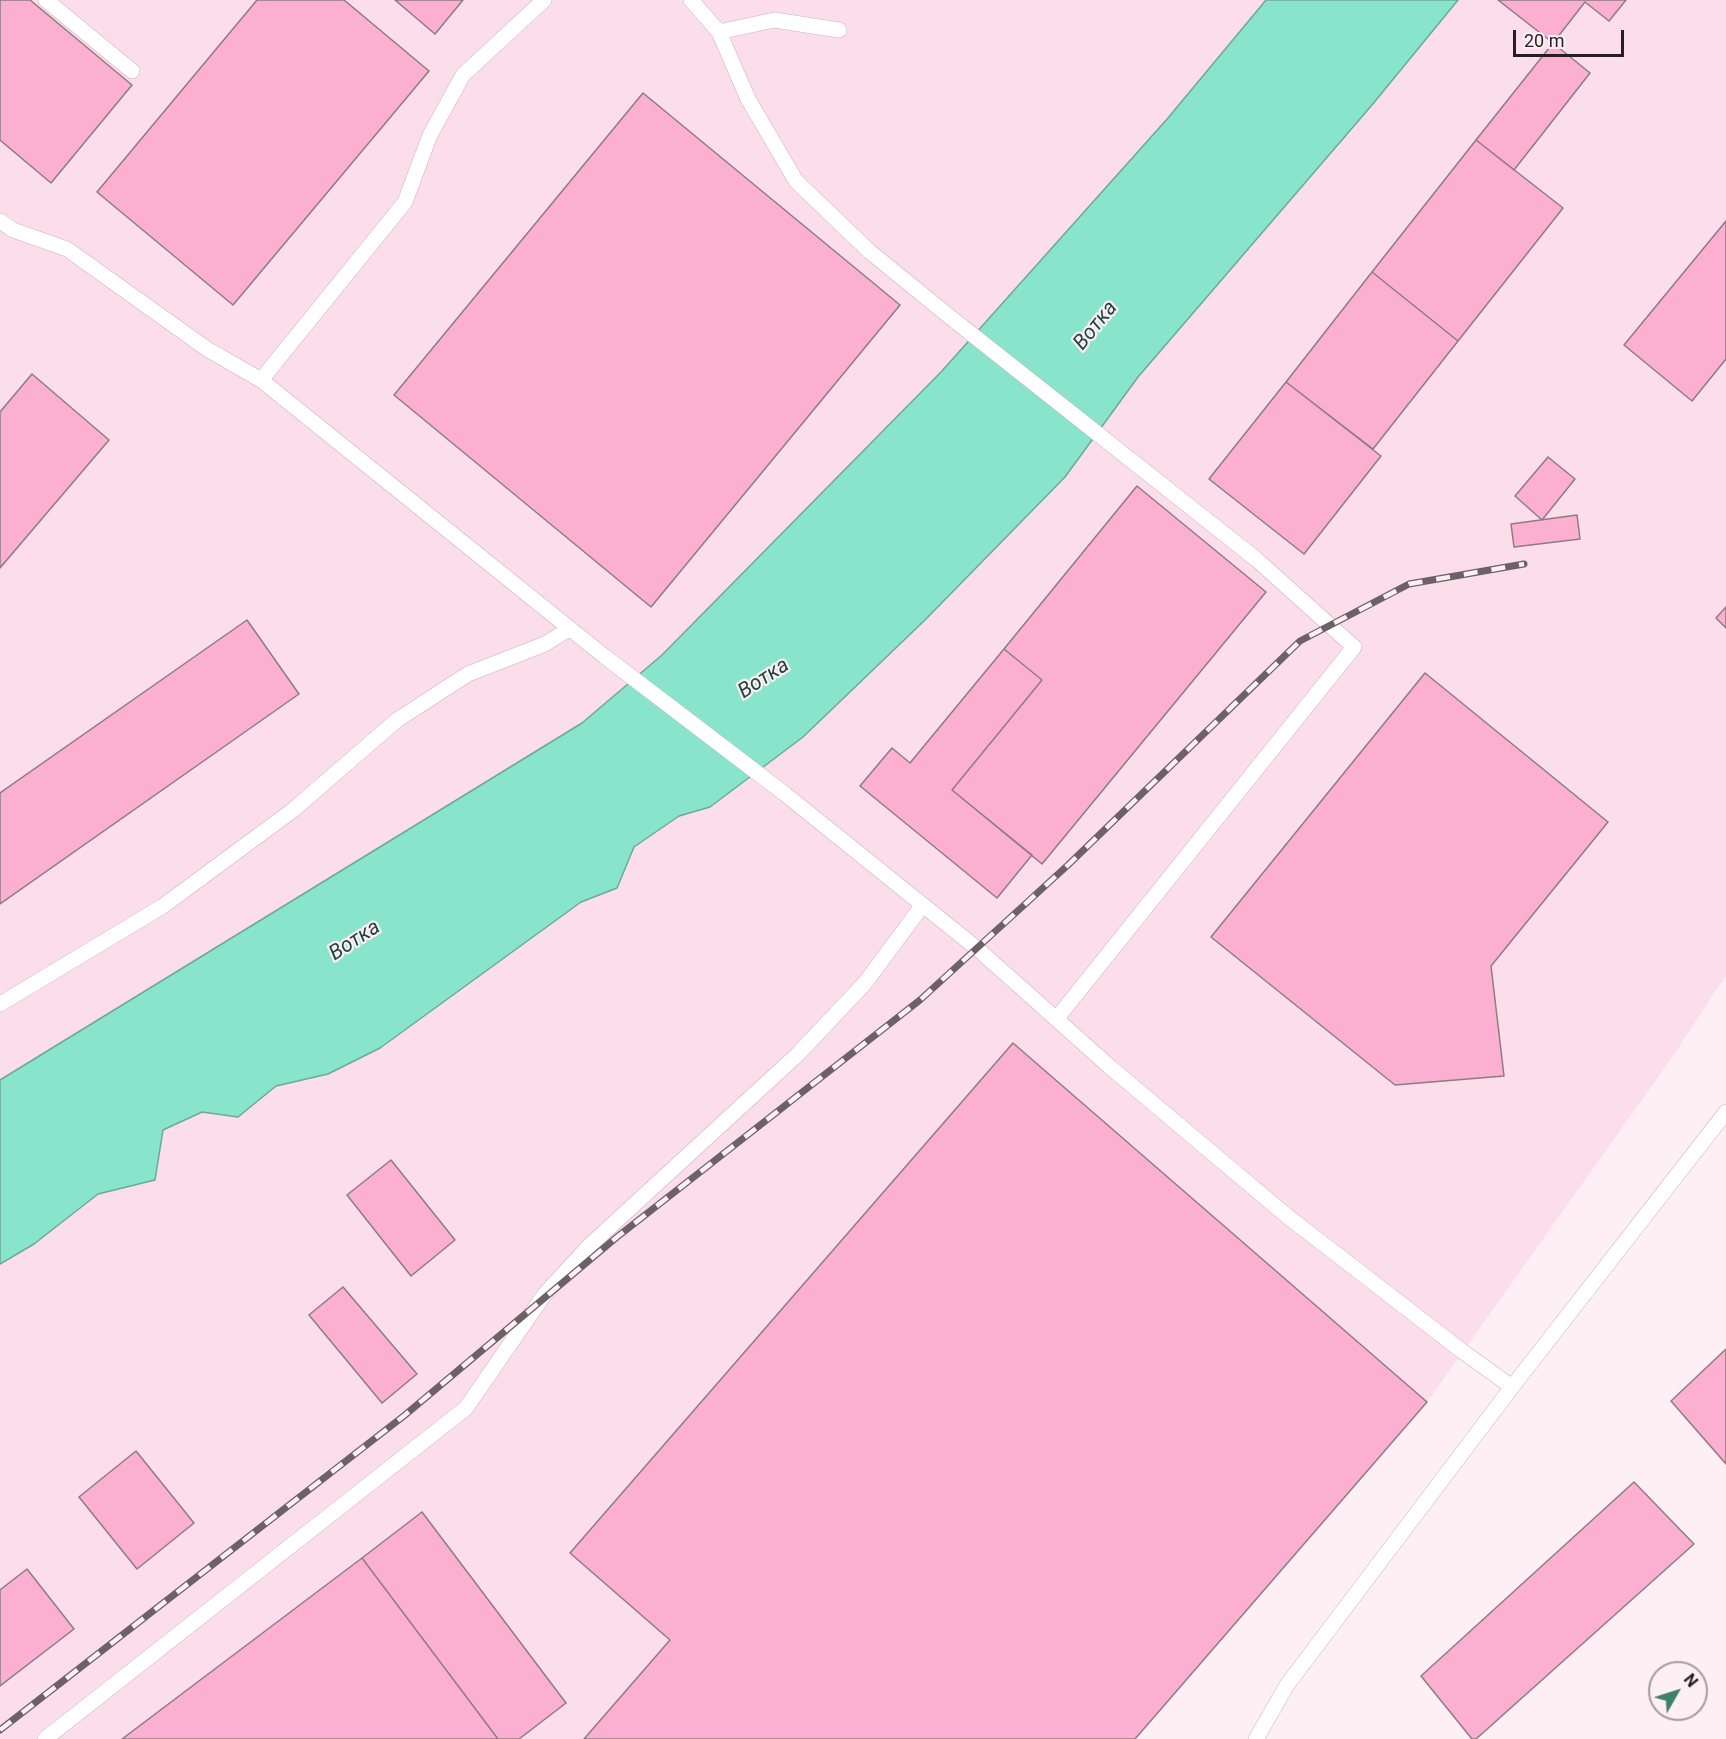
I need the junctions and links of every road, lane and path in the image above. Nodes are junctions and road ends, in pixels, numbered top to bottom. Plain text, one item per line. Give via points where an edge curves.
1 (46, 0) edge
2 (544, 0) edge
3 (691, 0) edge
4 (839, 30) dead end
5 (719, 32) junction
6 (132, 71) dead end
7 (0, 221) edge
8 (261, 381) junction
9 (569, 628) junction
10 (922, 906) junction
11 (0, 1004) edge
12 (1057, 1018) junction
13 (1726, 1112) edge
14 (1512, 1387) junction
15 (45, 1739) edge
16 (1256, 1739) edge

1 - 6 lane
2 - 8 lane via 463,75 430,135 405,202
3 - 5 lane
4 - 5 lane via 774,20
5 - 12 lane via 748,99 796,181 869,251 1256,559 1354,647
7 - 8 lane via 13,230 67,249 207,349
8 - 9 lane
9 - 10 lane via 785,794
9 - 11 lane via 545,644 468,674 397,720 293,810 163,906
10 - 12 lane
10 - 15 lane via 865,983 797,1055 598,1238 544,1295 466,1408
12 - 14 lane via 1287,1216
13 - 14 lane
14 - 16 lane via 1287,1685

